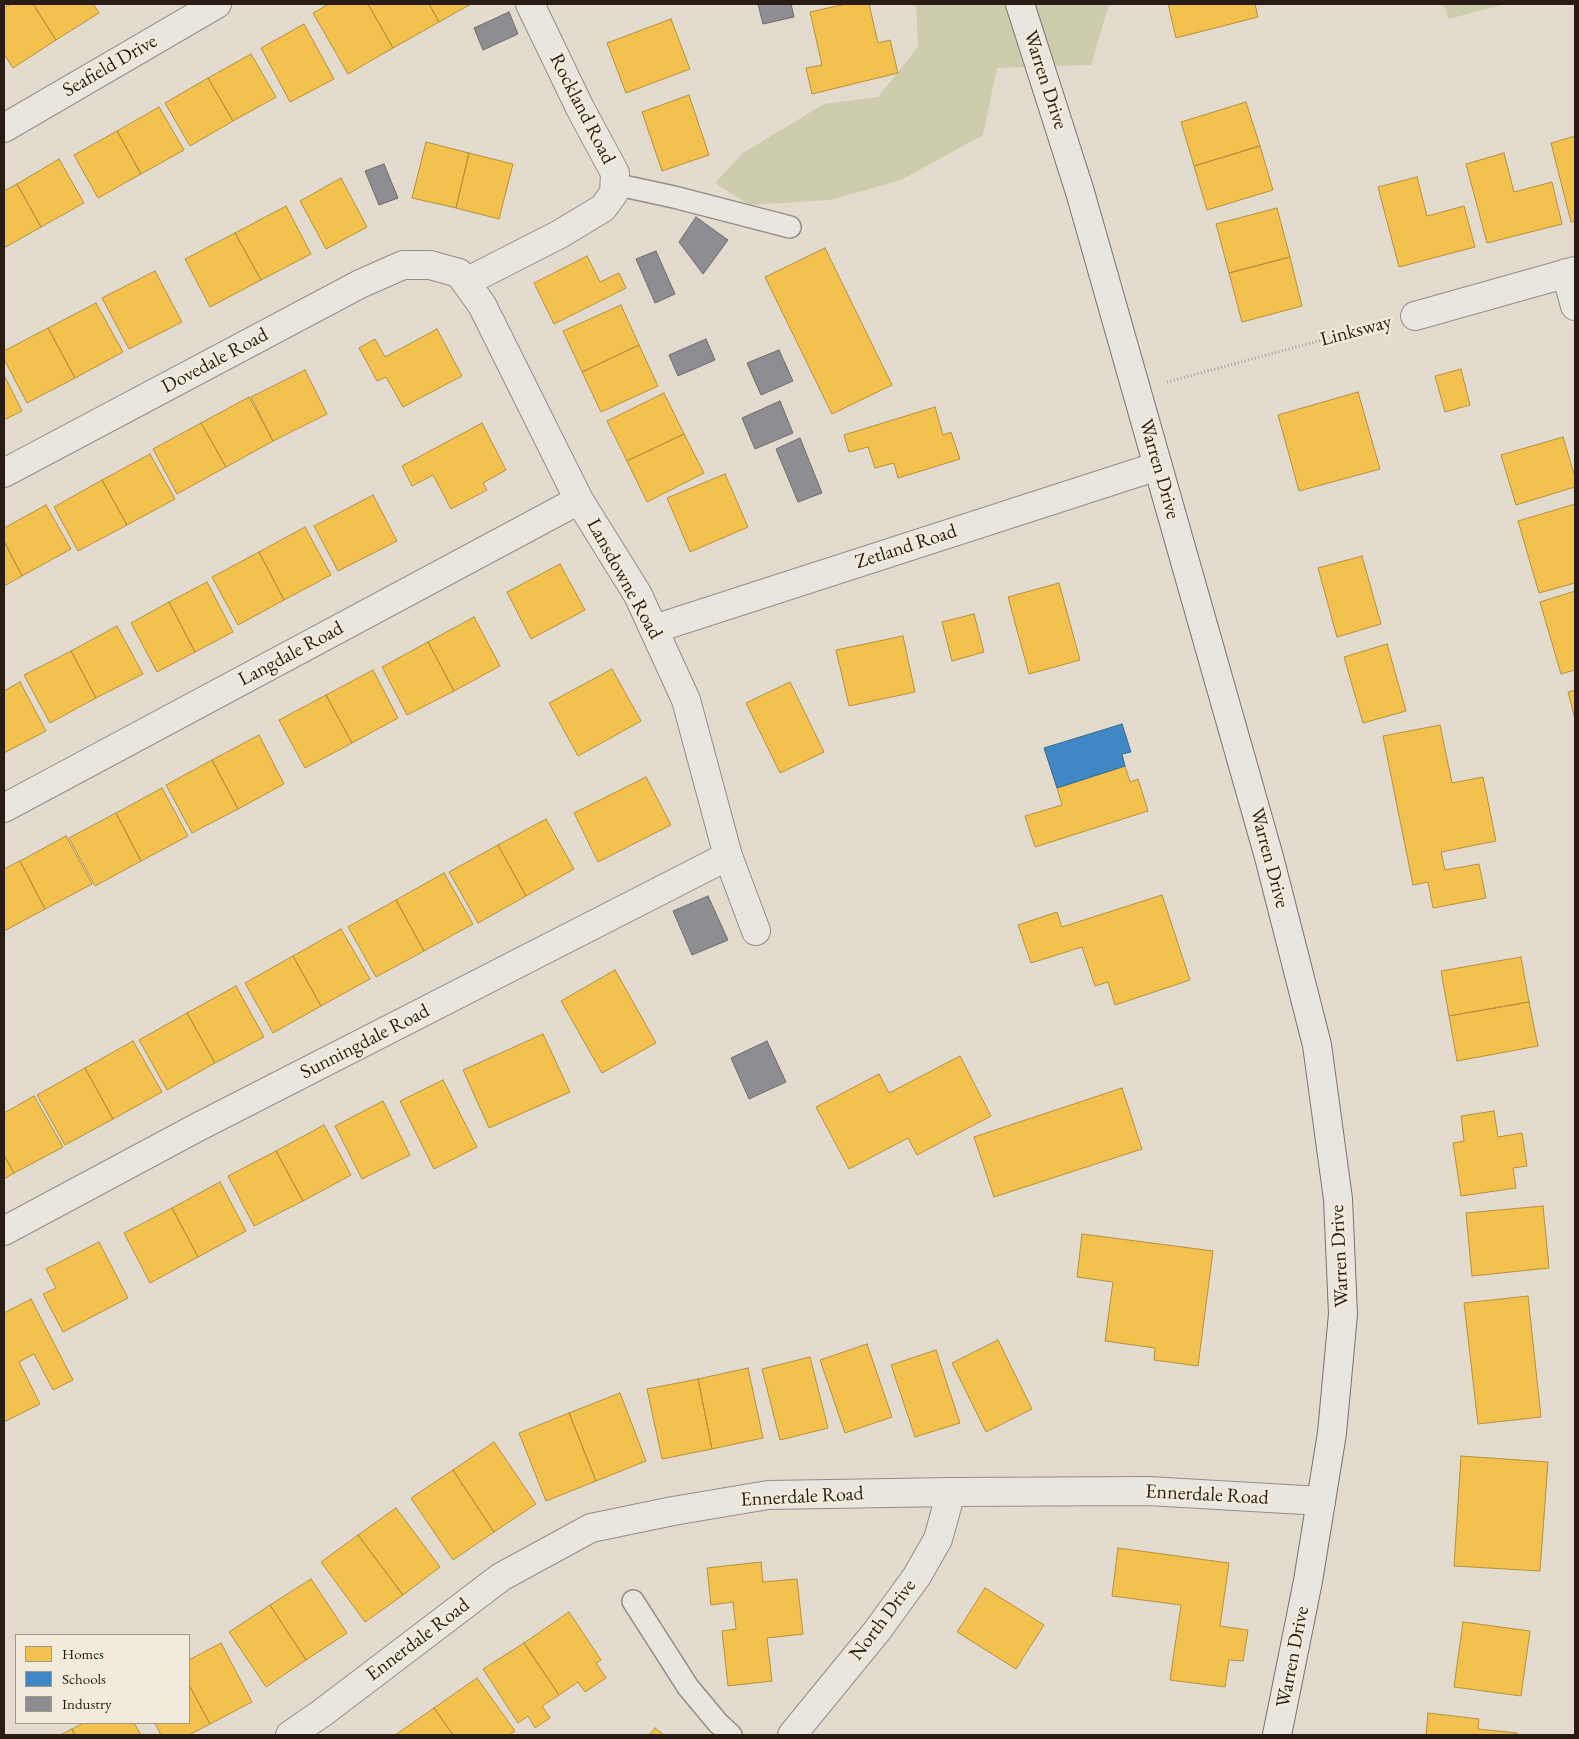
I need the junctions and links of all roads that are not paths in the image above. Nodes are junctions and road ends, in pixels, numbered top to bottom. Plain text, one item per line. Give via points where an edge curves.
1 (216, 4) edge
2 (530, 4) edge
3 (1020, 4) edge
4 (4, 128) edge
5 (614, 184) junction
6 (790, 227) dead end
7 (430, 265) joint
8 (1571, 272) edge
9 (466, 282) junction
10 (1575, 306) edge
11 (1415, 316) road end
12 (1158, 466) junction
13 (4, 473) edge
14 (579, 500) junction
15 (654, 629) junction
16 (4, 808) edge
17 (728, 856) junction
18 (756, 931) dead end
19 (4, 1231) edge
20 (951, 1492) junction
21 (1321, 1500) junction
22 (633, 1601) dead end
23 (290, 1735) edge
24 (732, 1735) edge
25 (792, 1735) edge
26 (1277, 1735) edge

1 - 4 street, Seafield Drive
2 - 5 street, Rockland Road via 615,173
3 - 12 street, Warren Drive via 1080,192
5 - 6 lane
5 - 9 street, Rockland Road via 614,193 603,208
7 - 9 street, Lansdowne Road via 459,273
7 - 13 street, Dovedale Road via 403,265 360,284
8 - 10 street
8 - 11 street, Linksway
9 - 14 street, Lansdowne Road via 482,305
12 - 15 street, Zetland Road
12 - 21 street, Warren Drive via 1270,857 1317,1045 1338,1199 1343,1314 1332,1433
14 - 15 street, Lansdowne Road via 638,595
14 - 16 street, Langdale Road
15 - 17 street, Lansdowne Road via 686,700
17 - 18 street, Lansdowne Road
17 - 19 street, Sunningdale Road via 198,1127
20 - 21 street, Ennerdale Road via 1148,1492
20 - 23 street, Ennerdale Road via 768,1495 592,1528 501,1577
20 - 25 street, North Drive via 938,1539 917,1576 877,1631
21 - 26 street, Warren Drive
22 - 24 lane via 688,1687

